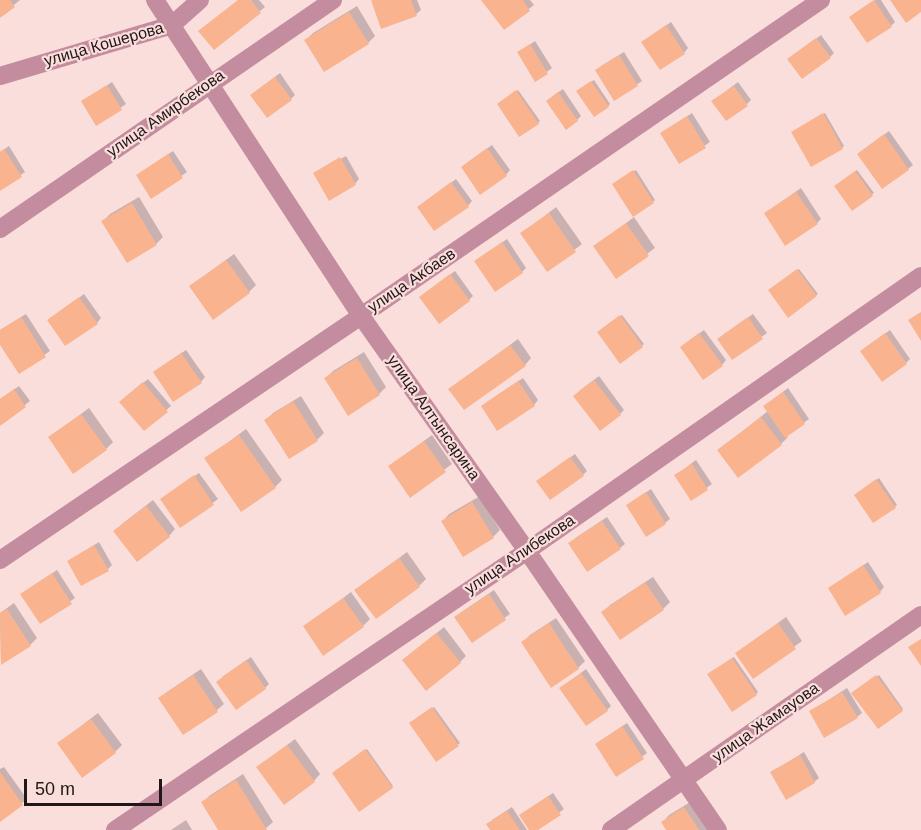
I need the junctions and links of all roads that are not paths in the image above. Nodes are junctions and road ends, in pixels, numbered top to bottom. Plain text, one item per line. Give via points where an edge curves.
1 (155, 0) edge
2 (200, 0) edge
3 (333, 0) edge
4 (821, 0) edge
5 (172, 25) junction
6 (0, 75) edge
7 (211, 84) junction
8 (0, 229) edge
9 (921, 276) edge
10 (361, 316) junction
11 (527, 551) junction
12 (0, 560) edge
13 (921, 615) edge
14 (683, 780) junction
15 (115, 830) edge
16 (611, 830) edge
17 (718, 830) edge

1 - 5 street, улица Алтынсарина
2 - 5 street, улица Кошерова
3 - 7 street, улица Амирбекова
4 - 10 street, улица Акбаев
5 - 6 street, улица Кошерова
5 - 7 street, улица Алтынсарина
7 - 8 street, улица Амирбекова
7 - 10 street, улица Алтынсарина
9 - 11 street, улица Алибекова
10 - 11 street, улица Алтынсарина
10 - 12 street, улица Акбаев
11 - 14 street, улица Алтынсарина
11 - 15 street, улица Алибекова
13 - 14 street, улица Жамауова
14 - 16 street, улица Жамауова
14 - 17 street, улица Алтынсарина

